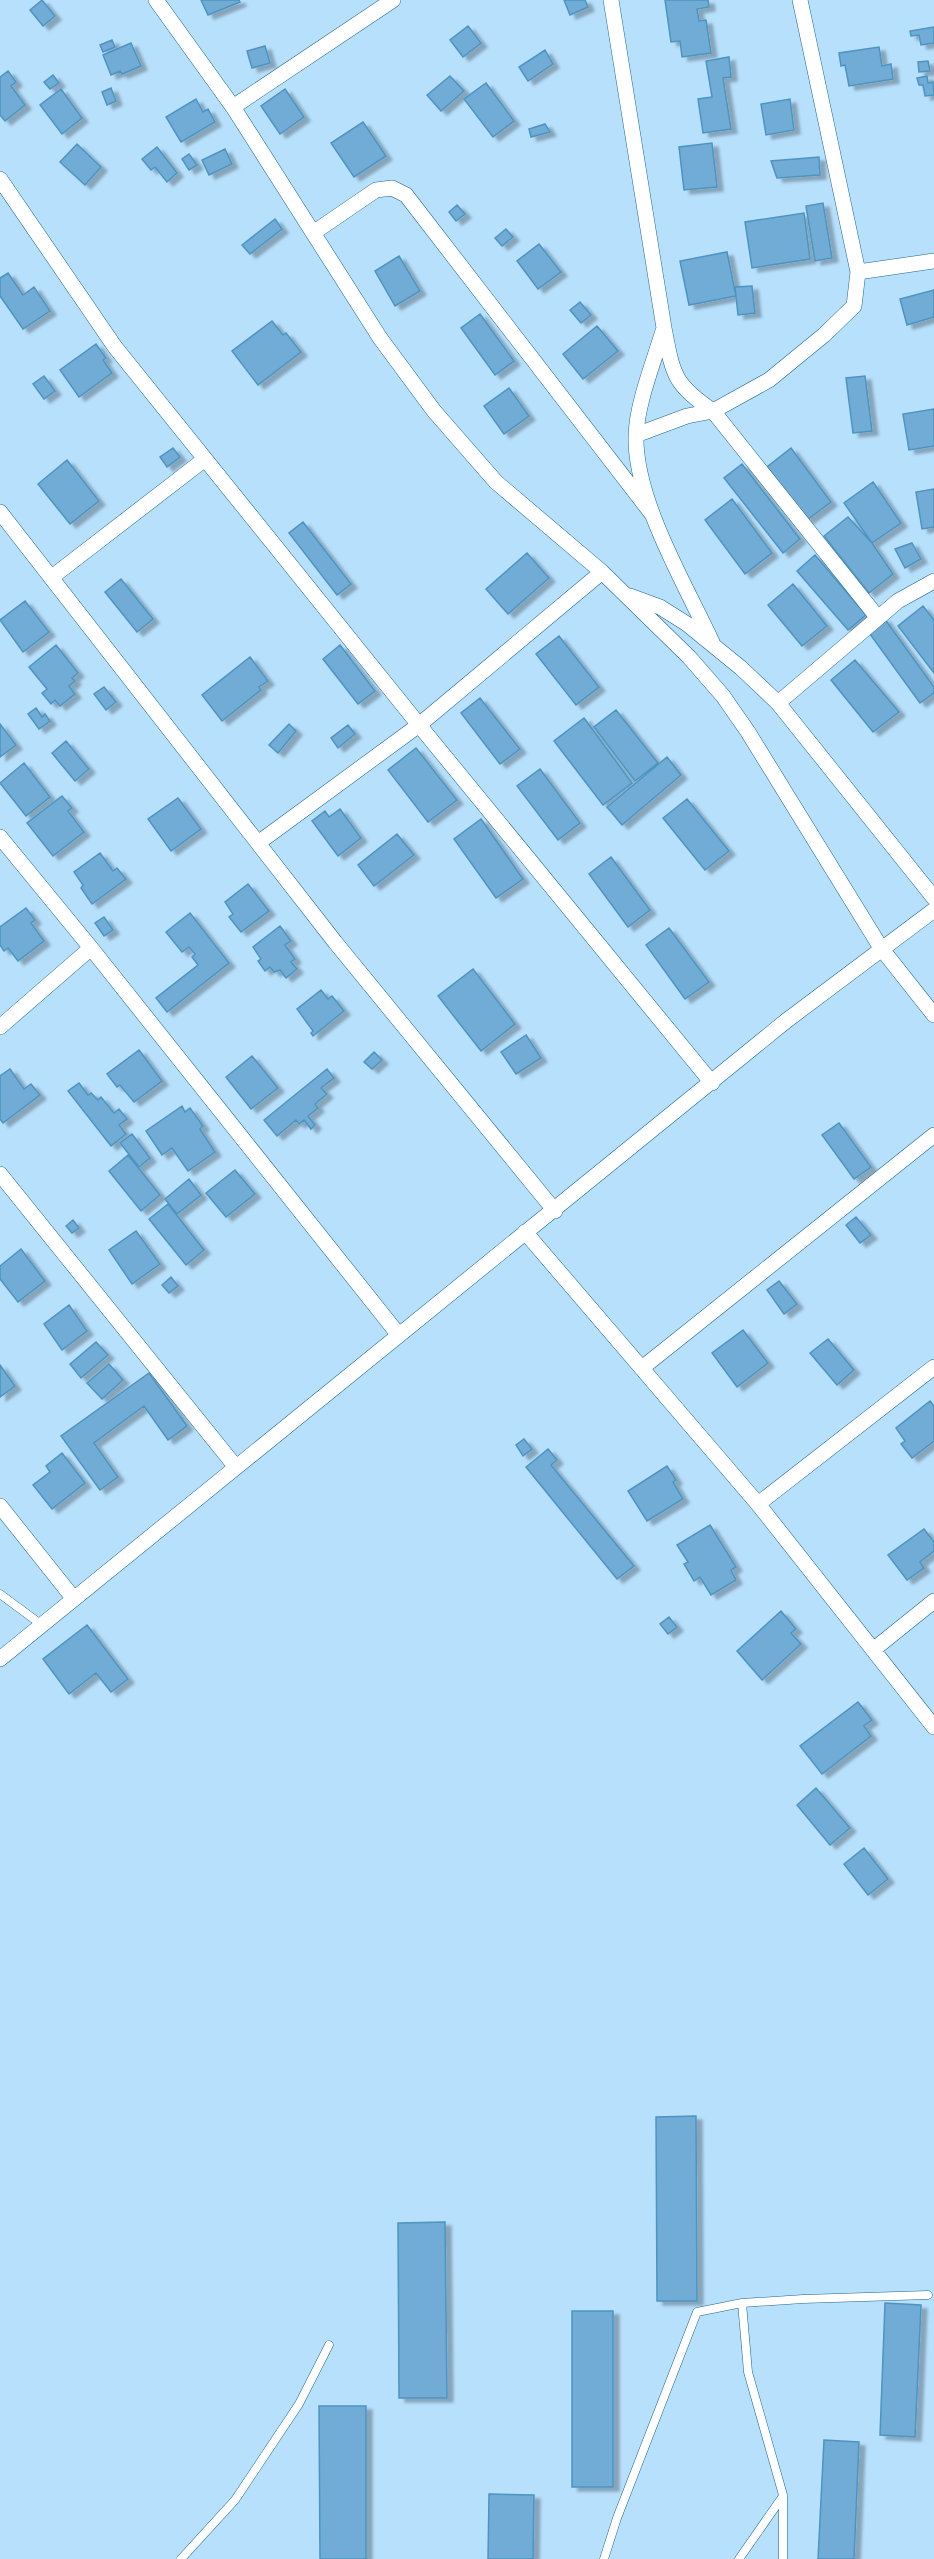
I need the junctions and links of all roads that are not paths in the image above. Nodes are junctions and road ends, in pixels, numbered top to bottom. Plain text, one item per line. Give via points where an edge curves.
1 (156, 0) edge
2 (393, 0) edge
3 (611, 0) edge
4 (800, 0) edge
5 (233, 107) junction
6 (0, 179) edge
7 (313, 233) junction
8 (934, 261) edge
9 (858, 272) junction
10 (664, 328) junction
11 (713, 411) junction
12 (636, 435) junction
13 (205, 459) junction
14 (0, 512) edge
15 (652, 514) junction
16 (602, 572) junction
17 (52, 577) junction
18 (934, 581) edge
19 (625, 594) junction
20 (878, 618) junction
21 (714, 645) junction
22 (778, 703) junction
23 (419, 725) junction
24 (0, 837) edge
25 (258, 843) junction
26 (934, 898) edge
27 (934, 910) edge
28 (91, 948) junction
29 (881, 948) junction
30 (934, 1015) edge
31 (0, 1027) edge
32 (712, 1083) junction
33 (934, 1135) edge
34 (0, 1174) edge
35 (555, 1211) junction
36 (525, 1232) junction
37 (398, 1334) junction
38 (934, 1367) edge
39 (642, 1368) junction
40 (235, 1466) junction
41 (758, 1504) junction
42 (0, 1506) edge
43 (0, 1594) edge
44 (74, 1599) junction
45 (934, 1601) edge
46 (42, 1625) junction
47 (873, 1650) junction
48 (0, 1659) edge
49 (934, 1727) edge
50 (928, 2295) dead end
51 (742, 2303) junction
52 (329, 2344) dead end
53 (783, 2495) junction
54 (181, 2559) edge
55 (604, 2559) edge
56 (739, 2559) edge
57 (783, 2559) edge

1 - 5 street
2 - 5 street
3 - 10 street
4 - 9 street
5 - 7 street
6 - 13 street via 115,347
7 - 15 street via 376,190 392,188 406,195
7 - 16 street via 380,338 434,411 496,482
8 - 9 street
9 - 11 street via 854,306 824,335 769,380
10 - 11 street via 678,382
10 - 12 street
11 - 12 street
11 - 20 street
12 - 15 street via 638,467
13 - 17 street
13 - 23 street
14 - 17 street
15 - 21 street
16 - 19 street
16 - 23 street
17 - 25 street
18 - 20 street via 898,601
19 - 21 street via 660,607
19 - 29 street via 723,696
20 - 22 street
21 - 22 street
22 - 26 street
23 - 25 street
23 - 32 street
24 - 28 street
25 - 35 street
27 - 29 street
28 - 31 street
28 - 37 street
29 - 30 street
29 - 32 street
32 - 35 street
33 - 39 street
34 - 40 street
35 - 36 street
36 - 37 street
36 - 39 street
37 - 40 street
38 - 41 street
39 - 41 street
40 - 44 street
41 - 47 street
42 - 44 street
43 - 46 lane
44 - 46 street
45 - 47 street
46 - 48 street
47 - 49 street
50 - 51 lane
51 - 53 lane via 748,2372
51 - 55 lane via 697,2312 616,2518
52 - 54 lane via 299,2404 235,2500
53 - 56 lane
53 - 57 lane

